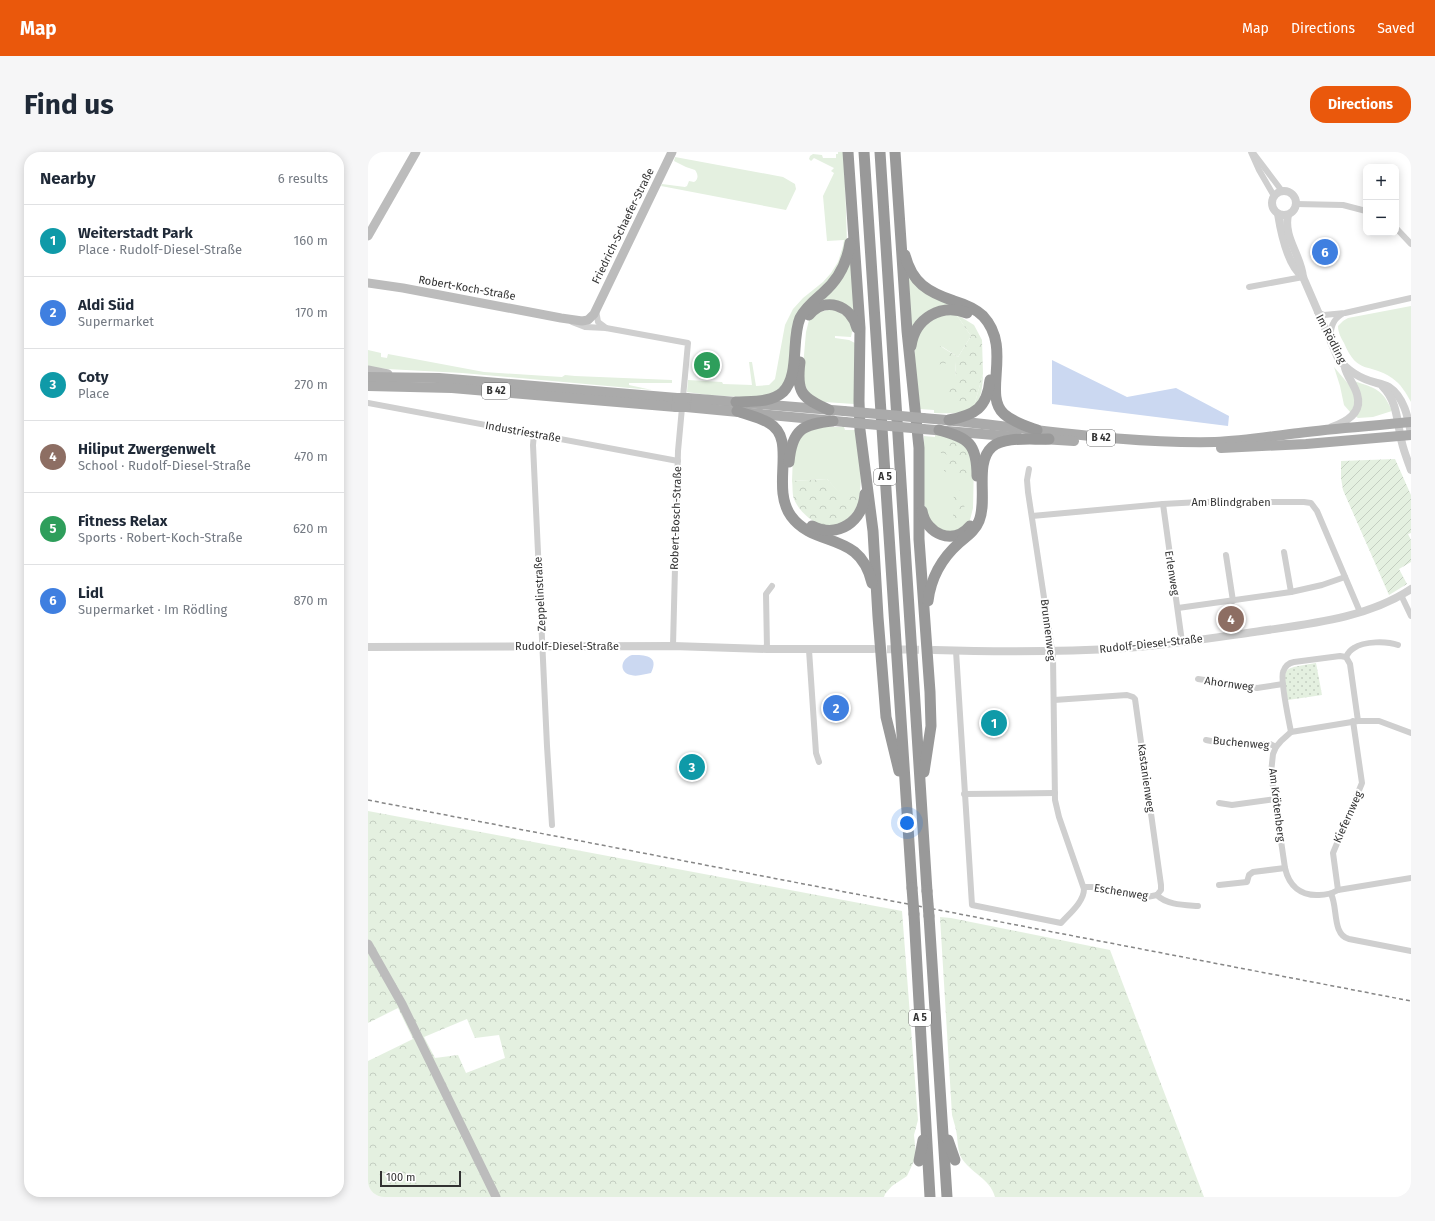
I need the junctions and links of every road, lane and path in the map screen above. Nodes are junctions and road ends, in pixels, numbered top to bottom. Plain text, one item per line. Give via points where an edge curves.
1 (416, 152) edge
2 (672, 152) edge
3 (848, 152) edge
4 (864, 152) edge
5 (880, 152) edge
6 (895, 152) edge
7 (1252, 152) edge
8 (1282, 191) junction
9 (1274, 196) junction
10 (1296, 204) junction
11 (1363, 210) edge
12 (1278, 214) junction
13 (1288, 214) junction
14 (852, 216) junction
15 (1399, 231) edge
16 (900, 232) junction
17 (368, 236) edge
18 (1411, 244) edge
19 (1294, 267) junction
20 (1303, 277) junction
21 (368, 279) edge
22 (1284, 281) junction
23 (368, 283) edge
24 (1249, 287) dead end
25 (403, 288) junction
26 (1411, 298) edge
27 (596, 310) junction
28 (1317, 312) junction
29 (1345, 313) junction
30 (561, 318) junction
31 (606, 328) junction
32 (1330, 340) junction
33 (859, 356) junction
34 (910, 356) junction
35 (1345, 367) junction
36 (368, 370) edge
37 (368, 377) edge
38 (399, 377) junction
39 (1377, 383) junction
40 (368, 386) edge
41 (682, 400) junction
42 (368, 403) edge
43 (737, 407) junction
44 (829, 410) junction
45 (949, 420) junction
46 (833, 421) junction
47 (1410, 422) edge
48 (1398, 423) junction
49 (939, 430) junction
50 (1037, 430) junction
51 (1324, 430) junction
52 (534, 434) junction
53 (1408, 435) edge
54 (1049, 439) junction
55 (678, 461) junction
56 (1029, 469) dead end
57 (1411, 470) edge
58 (866, 474) junction
59 (919, 484) junction
60 (1163, 504) junction
61 (1032, 516) junction
62 (1284, 552) dead end
63 (1226, 555) dead end
64 (1345, 577) junction
65 (772, 586) dead end
66 (1411, 589) edge
67 (1291, 592) junction
68 (1401, 596) junction
69 (1233, 601) junction
70 (1178, 608) junction
71 (1360, 612) junction
72 (1411, 616) edge
73 (878, 617) junction
74 (926, 634) junction
75 (1182, 642) junction
76 (1398, 645) dead end
77 (542, 646) junction
78 (673, 646) junction
79 (368, 647) edge
80 (767, 649) junction
81 (873, 649) tunnel mouth
82 (809, 650) junction
83 (934, 650) tunnel mouth
84 (956, 651) junction
85 (1052, 652) junction
86 (1346, 657) junction
87 (1198, 680) dead end
88 (1283, 684) junction
89 (1054, 700) junction
90 (1356, 721) junction
91 (1291, 732) junction
92 (1411, 733) edge
93 (1206, 740) dead end
94 (1276, 747) junction
95 (819, 762) dead end
96 (921, 793) junction
97 (1054, 793) junction
98 (964, 794) junction
99 (1275, 799) junction
100 (906, 803) junction
101 (1219, 803) dead end
102 (552, 825) dead end
103 (1285, 868) junction
104 (1411, 878) edge
105 (1219, 885) dead end
106 (1084, 887) junction
107 (1338, 890) junction
108 (1331, 894) junction
109 (1157, 895) junction
110 (1198, 906) dead end
111 (368, 944) edge
112 (1411, 951) edge
113 (942, 1110) junction
114 (926, 1122) junction
115 (955, 1160) dead end
116 (919, 1161) dead end
117 (1411, 1195) edge
118 (496, 1197) edge
119 (930, 1197) edge
120 (948, 1197) edge
121 (1408, 1197) edge

1 - 17 main road
2 - 27 main road, Friedrich-Schaefer-Straße
3 - 14 highway
4 - 100 highway, A 5
5 - 96 highway, A 5
6 - 16 highway
7 - 8 street, Im Rödling
7 - 9 street, Im Rödling
8 - 9 street
8 - 10 street, Im Rödling via 1293,195
9 - 12 street, Im Rödling via 1272,206
10 - 11 street via 1343,205
10 - 13 street via 1294,210
12 - 13 street
12 - 19 street, Im Rödling via 1282,238
13 - 20 street, Im Rödling via 1288,232
14 - 33 highway via 860,328
14 - 43 highway via 849,248 843,268 800,318 788,384 782,393 774,397
15 - 18 street
16 - 34 highway
16 - 50 highway via 906,260 918,281 928,290 974,308 991,326 998,349 995,393 998,406 1012,420
19 - 20 street, Im Rödling
19 - 22 street via 1292,274
20 - 22 street
20 - 28 street, Im Rödling
21 - 25 main road
22 - 24 street
23 - 25 main road, Robert-Koch-Straße
25 - 30 main road, Robert-Koch-Straße
26 - 29 street
27 - 30 main road, Robert-Koch-Straße via 591,318 585,321
27 - 31 street via 597,320
28 - 29 street via 1324,315
28 - 32 street, Im Rödling
29 - 32 street via 1334,321
30 - 31 street, Robert-Koch-Straße via 581,326
31 - 41 street, Robert-Koch-Straße via 688,343
32 - 35 street, Im Rödling
33 - 44 highway via 857,328 849,313 833,304 822,305 813,310 803,329 799,382 808,400
33 - 58 highway via 860,423
34 - 45 highway via 916,329 931,314 943,310 962,310 986,328 990,338 992,363 985,400 972,414
34 - 59 highway via 919,448
35 - 39 street, Im Rödling via 1354,374
35 - 51 street via 1357,394 1358,406 1349,419
36 - 38 main road
37 - 38 main road, B 42
38 - 41 main road, B 42 via 492,382
39 - 47 street, Im Rödling via 1388,386 1394,392 1404,406
39 - 48 street, Im Rödling via 1386,390 1395,405
40 - 41 main road, B 42
41 - 43 main road, B 42
41 - 55 street, Robert-Bosch-Straße
42 - 52 street, Industriestraße
43 - 44 main road, B 42
43 - 46 main road, B 42
43 - 73 highway, A 5 via 773,425 781,436 784,454 783,495 789,512 794,520 807,530 848,547 860,557 871,576
44 - 45 main road, B 42, bridge
45 - 50 main road, B 42
46 - 49 main road, B 42, bridge
46 - 58 highway via 806,426 795,437 790,455 788,480 792,507 804,521 814,527 831,530 844,528 852,523 861,511 865,500
47 - 48 main road, B 42
47 - 53 street, Im Rödling
48 - 51 main road, B 42
48 - 53 street, Im Rödling
49 - 54 main road, B 42
49 - 59 highway via 962,438 971,447 975,456 976,509 975,518 968,528 952,536 933,531 926,524 923,515
50 - 51 main road, B 42 via 1113,439 1209,442
52 - 55 street, Industriestraße
52 - 77 street, Zeppelinstraße
53 - 54 main road, B 42 via 1314,444 1228,448
53 - 57 street
54 - 74 highway via 1005,441 994,445 988,452 984,466 980,520 973,532 952,550 934,576 929,595
55 - 78 street, Robert-Bosch-Straße
56 - 61 street, Brunnenweg via 1028,485
58 - 73 highway, A 5 via 873,531
59 - 74 highway via 919,539
60 - 61 street, Am Blindgraben
60 - 64 street, Am Blindgraben via 1311,503 1317,511
60 - 70 street, Erlenweg
61 - 85 street, Brunnenweg
62 - 67 street
63 - 69 street
64 - 67 street
64 - 71 street, Am Blindgraben
65 - 80 street via 766,594
66 - 68 street, Rudolf-Diesel-Straße
67 - 69 street
68 - 71 street, Rudolf-Diesel-Straße
68 - 72 street
69 - 70 street
70 - 75 street, Erlenweg
71 - 75 street, Rudolf-Diesel-Straße via 1324,621
73 - 100 highway, A 5 via 886,718
74 - 96 highway via 931,726
75 - 85 street, Rudolf-Diesel-Straße
76 - 86 street via 1385,642 1361,645 1351,650
77 - 78 street, Rudolf-Diesel-Straße
77 - 79 street, Rudolf-Diesel-Straße
77 - 102 street, Zeppelinstraße
78 - 80 street, Rudolf-Diesel-Straße
80 - 82 street, Rudolf-Diesel-Straße
81 - 82 street, Rudolf-Diesel-Straße
82 - 95 street via 816,753
83 - 84 street, Rudolf-Diesel-Straße
84 - 85 street, Rudolf-Diesel-Straße
84 - 98 street
85 - 89 street, Brunnenweg
86 - 88 street via 1290,663 1283,673
86 - 90 street, Kiefernweg via 1350,664
87 - 88 street, Ahornweg via 1257,688
88 - 91 street
89 - 97 street, Brunnenweg
89 - 109 street, Kastanienweg via 1127,695 1135,699 1161,885
90 - 91 street
90 - 92 street via 1379,721
90 - 107 street, Kiefernweg via 1362,783 1332,853
91 - 94 street
93 - 94 street, Buchenweg via 1223,744 1270,744
94 - 99 street, Am Krötenberg via 1271,764
96 - 113 highway, A 5, bridge
97 - 98 street
97 - 106 street, Brunnenweg via 1057,812
98 - 106 street via 972,905 1061,924 1081,900
99 - 101 street via 1232,805
99 - 103 street, Am Krötenberg
100 - 114 highway, A 5, bridge
103 - 105 street via 1253,872 1247,882
103 - 108 street, Am Krötenberg via 1290,883 1301,892 1312,895
104 - 107 street
106 - 109 street, Eschenweg via 1147,897
107 - 108 street
108 - 112 street via 1338,931 1343,937
109 - 110 street via 1169,901
111 - 118 main road via 405,1011
113 - 115 highway
113 - 120 highway, A 5
114 - 116 highway
114 - 119 highway, A 5
117 - 121 street

